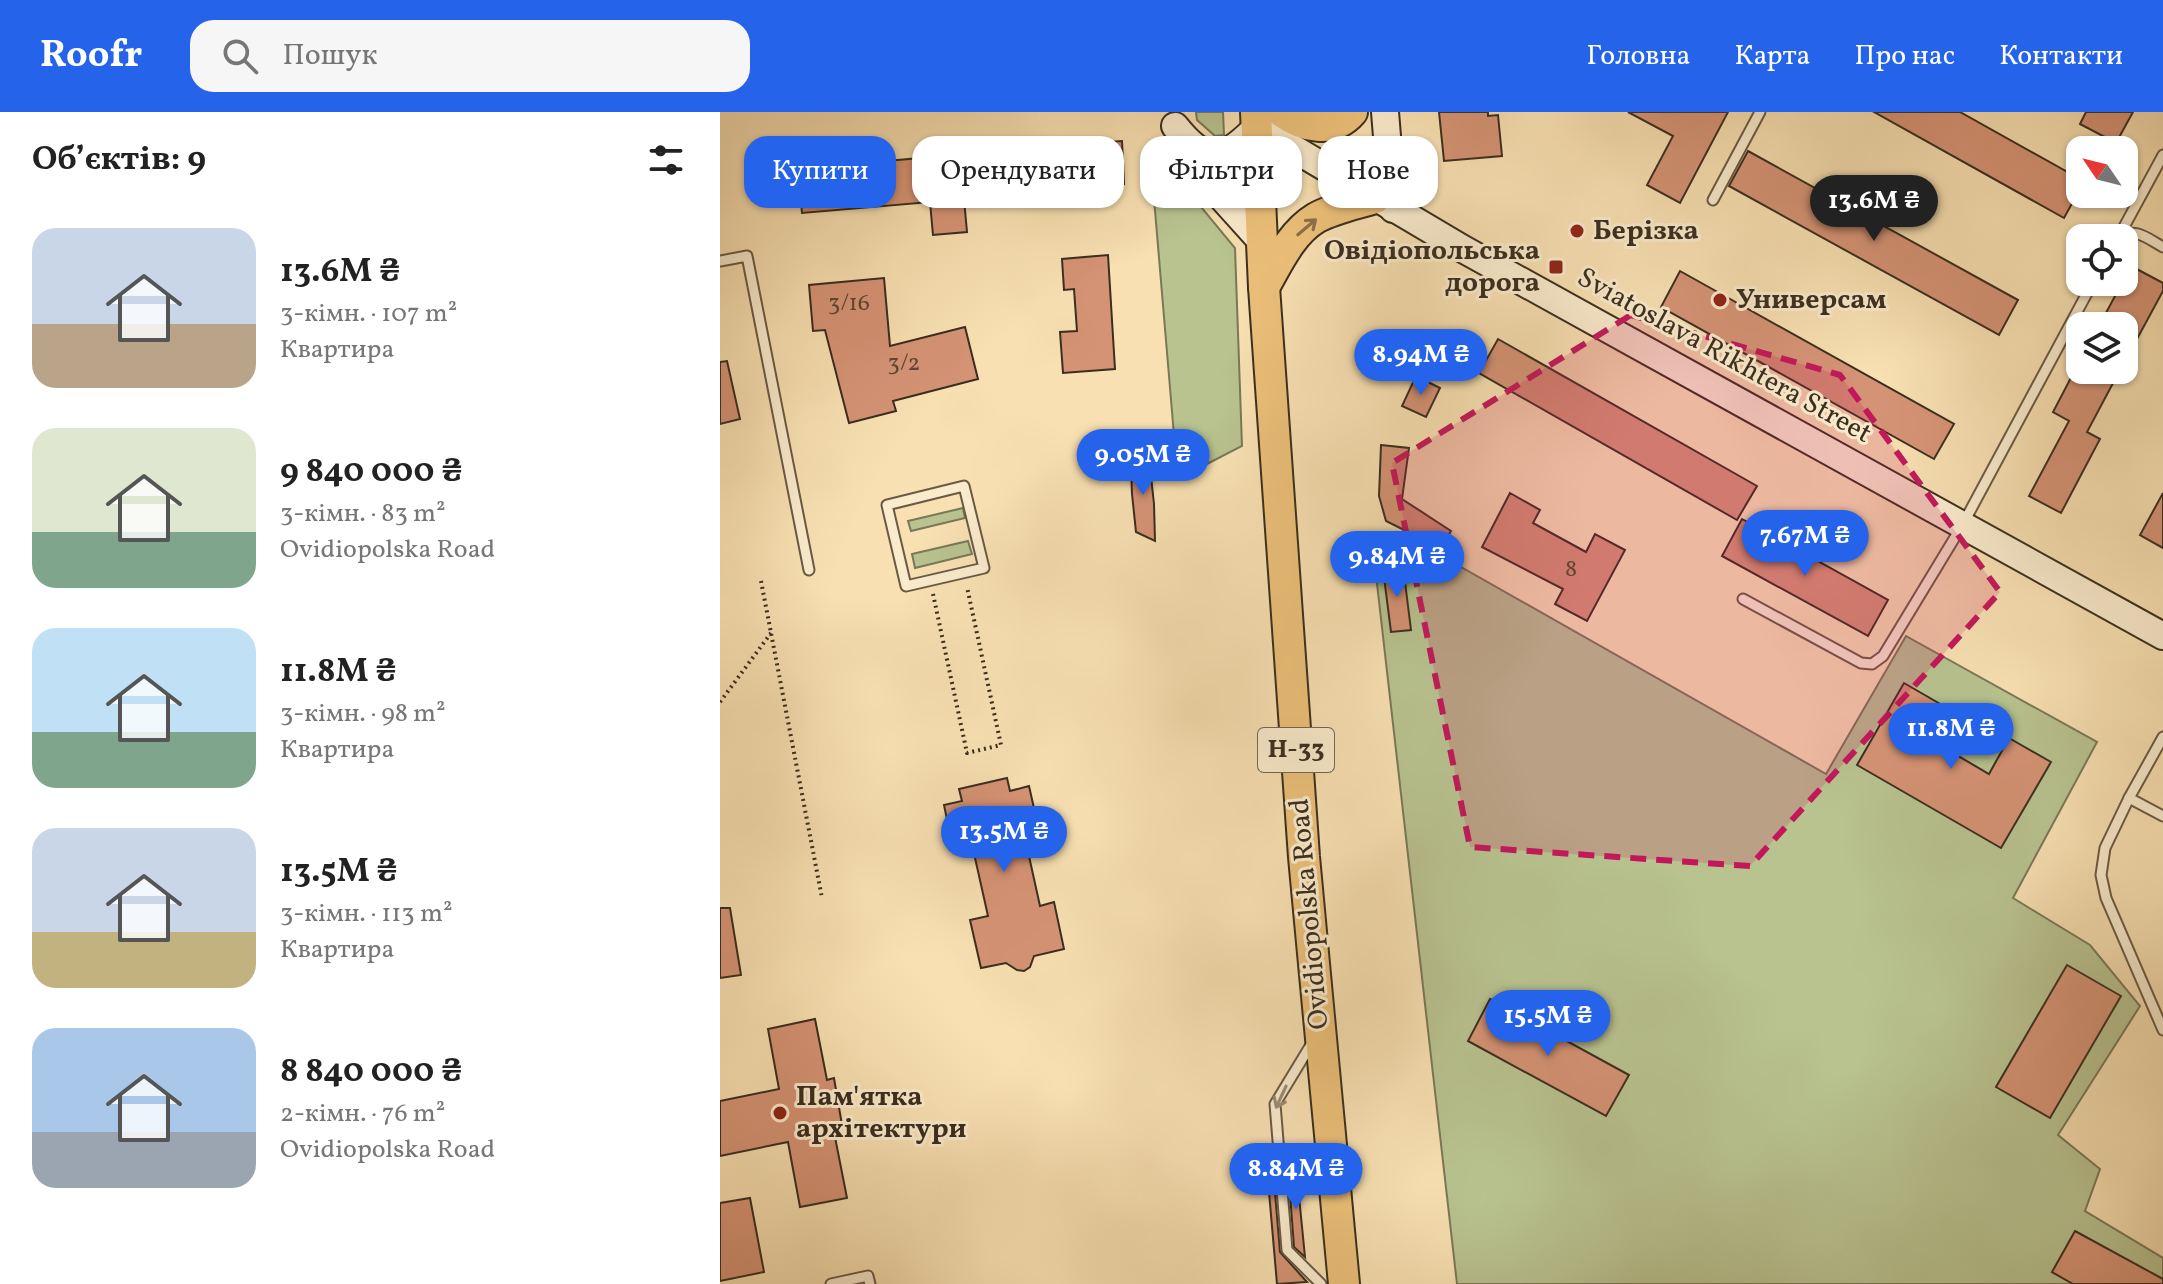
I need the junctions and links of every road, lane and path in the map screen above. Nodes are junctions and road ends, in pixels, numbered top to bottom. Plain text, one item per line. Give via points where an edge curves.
1 (1352, 112) edge
2 (1385, 112) edge
3 (1760, 112) edge
4 (1265, 117) edge
5 (1174, 119) edge
6 (1385, 136) edge
7 (2163, 155) edge
8 (1318, 156) edge
9 (1713, 200) dead end
10 (1354, 208) edge
11 (1391, 208) edge
12 (2126, 224) edge
13 (2138, 233) edge
14 (1262, 242) junction
15 (2163, 247) edge
16 (720, 261) edge
17 (1264, 287) junction
18 (2085, 296) edge
19 (1963, 524) junction
20 (809, 570) dead end
21 (964, 572) junction
22 (930, 580) junction
23 (761, 581) dead end
24 (1743, 599) dead end
25 (771, 633) junction
26 (2163, 636) edge
27 (720, 702) edge
28 (2163, 737) edge
29 (2129, 798) junction
30 (2163, 816) edge
31 (822, 898) dead end
32 (1320, 1029) junction
33 (2163, 1030) edge
34 (831, 1284) edge
35 (870, 1284) edge
36 (1321, 1284) edge
37 (1344, 1284) edge

1 - 4 main road via 1319,126
2 - 6 main road
3 - 9 lane
4 - 5 main road via 1239,145 1215,155 1193,146
4 - 8 main road, Sviatoslava Rikhtera Street
4 - 14 main road, Ovidiopolska Road / Н-33
5 - 14 main road via 1189,161
7 - 12 lane
17 -> 10 main road via 1298,233 1332,211
11 - 19 main road, Sviatoslava Rikhtera Street
13 - 15 lane
14 - 17 main road, Ovidiopolska Road / Н-33
16 - 20 lane via 747,256
17 - 32 main road, Ovidiopolska Road / Н-33
18 - 19 lane
19 - 24 lane via 1883,656 1872,664 1861,663
19 - 26 main road, Sviatoslava Rikhtera Street
21 - 22 lane
21 - 22 lane via 984,568 964,486 887,505 906,586
21 - 22 path via 1001,745 967,753
23 - 25 path
25 - 27 path
25 - 31 path
28 - 29 lane
29 - 30 lane
29 - 33 lane via 2105,848 2101,875
32 -> 36 lane via 1275,1104 1287,1250
32 - 37 main road, Ovidiopolska Road / Н-33
34 - 35 lane via 868,1276

